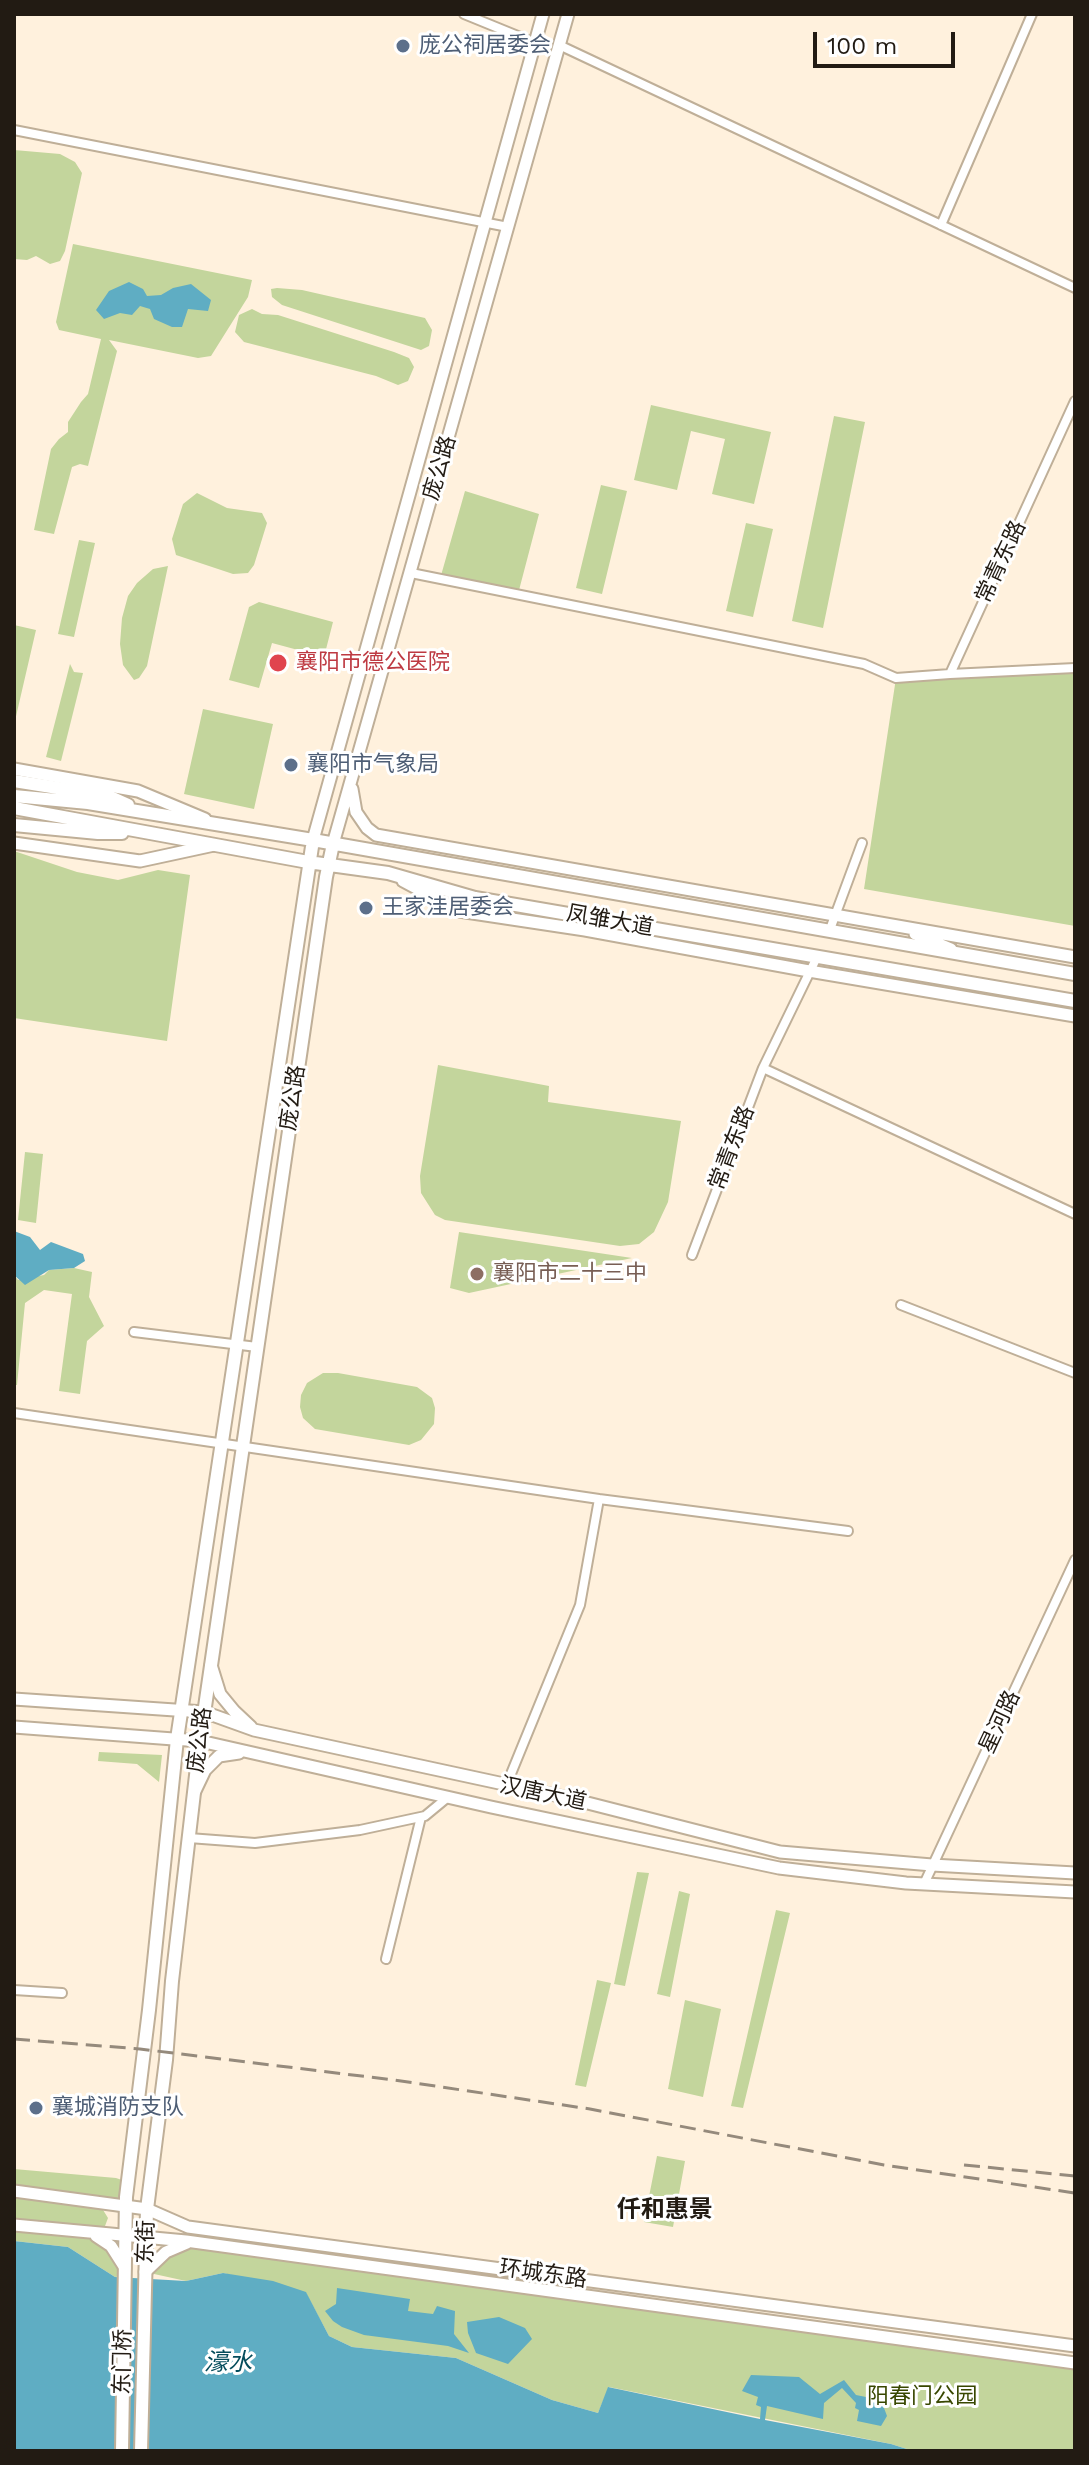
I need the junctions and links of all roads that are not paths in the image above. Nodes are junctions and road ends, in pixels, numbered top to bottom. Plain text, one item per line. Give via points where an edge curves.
1 (464, 14) edge
2 (543, 14) edge
3 (568, 14) edge
4 (1032, 14) edge
5 (535, 43) junction
6 (559, 45) junction
7 (14, 130) edge
8 (485, 223) junction
9 (941, 225) junction
10 (508, 227) junction
11 (1075, 288) edge
12 (1075, 401) edge
13 (411, 573) junction
14 (1075, 668) edge
15 (950, 674) junction
16 (14, 769) edge
17 (14, 781) edge
18 (351, 784) junction
19 (14, 796) edge
20 (14, 808) edge
21 (150, 814) junction
22 (14, 825) edge
23 (220, 825) junction
24 (148, 832) junction
25 (313, 840) junction
26 (14, 843) edge
27 (862, 843) dead end
28 (333, 844) junction
29 (215, 845) junction
30 (308, 862) junction
31 (328, 865) junction
32 (388, 873) junction
33 (692, 891) junction
34 (630, 896) junction
35 (835, 917) junction
36 (898, 927) junction
37 (674, 932) junction
38 (829, 932) junction
39 (609, 935) junction
40 (966, 956) junction
41 (817, 957) junction
42 (1075, 957) edge
43 (809, 971) junction
44 (908, 972) junction
45 (1075, 974) edge
46 (847, 978) junction
47 (1075, 1001) edge
48 (1075, 1016) edge
49 (763, 1068) junction
50 (1075, 1214) edge
51 (692, 1255) dead end
52 (901, 1305) dead end
53 (134, 1332) dead end
54 (236, 1344) junction
55 (257, 1347) junction
56 (1075, 1373) edge
57 (14, 1413) edge
58 (220, 1443) junction
59 (243, 1446) junction
60 (599, 1499) junction
61 (848, 1531) dead end
62 (1075, 1560) edge
63 (211, 1663) junction
64 (187, 1682) junction
65 (14, 1699) edge
66 (159, 1709) junction
67 (183, 1710) junction
68 (204, 1712) junction
69 (14, 1727) edge
70 (254, 1730) junction
71 (154, 1737) junction
72 (177, 1739) junction
73 (200, 1741) junction
74 (252, 1753) junction
75 (173, 1774) junction
76 (506, 1786) junction
77 (193, 1795) junction
78 (448, 1797) junction
79 (421, 1817) junction
80 (189, 1838) junction
81 (932, 1865) junction
82 (1075, 1873) edge
83 (924, 1884) junction
84 (1075, 1892) edge
85 (386, 1959) dead end
86 (14, 1990) edge
87 (62, 1993) dead end
88 (14, 2191) edge
89 (126, 2207) junction
90 (147, 2209) junction
91 (14, 2225) edge
92 (92, 2234) junction
93 (125, 2237) junction
94 (146, 2239) junction
95 (191, 2242) junction
96 (125, 2270) junction
97 (145, 2274) junction
98 (1075, 2346) edge
99 (1075, 2363) edge
100 (122, 2451) edge
101 (141, 2451) edge

1 - 5 street
2 - 5 main road, 庞公路
3 - 6 main road, 庞公路
4 - 9 street
5 - 8 main road, 庞公路
6 - 9 street
6 - 10 main road, 庞公路
7 - 8 street
8 - 10 street
8 - 25 main road, 庞公路
9 - 11 street
10 - 13 main road, 庞公路
12 - 15 street, 常青东路
13 - 15 street via 864,664 896,678
13 - 18 main road, 庞公路
14 - 15 street
16 - 23 main road via 138,791
17 - 21 main road, 凤雏大道 via 108,796
18 - 28 main road, 庞公路
18 - 33 main road via 356,812 376,835
19 - 21 main road, 凤雏大道
20 - 24 main road, 凤雏大道
21 - 23 main road, 凤雏大道
22 - 24 main road, 凤雏大道
23 - 25 main road, 凤雏大道
24 - 29 main road, 凤雏大道
25 - 28 main road, 凤雏大道
25 - 30 main road, 庞公路
26 - 29 main road via 140,861
27 - 35 street
28 - 31 main road, 庞公路
28 - 34 main road, 凤雏大道
29 - 30 main road, 凤雏大道
30 - 31 main road, 凤雏大道
30 - 54 main road, 庞公路
31 - 32 main road, 凤雏大道
31 - 55 main road, 庞公路
32 - 37 main road, 凤雏大道 via 475,898
32 - 39 main road via 459,911
33 - 34 main road
33 - 35 main road
34 - 38 main road, 凤雏大道
35 - 36 main road
35 - 38 street
36 - 40 main road
36 - 42 main road
37 - 39 main road
37 - 41 main road, 凤雏大道
38 - 40 main road, 凤雏大道
39 - 43 main road
40 - 45 main road, 凤雏大道
41 - 43 street, 常青东路
41 - 44 main road, 凤雏大道
43 - 46 main road
43 - 49 street, 常青东路
44 - 46 main road
44 - 47 main road, 凤雏大道
46 - 48 main road
49 - 50 street
49 - 51 street, 常青东路
52 - 56 street
53 - 54 street
54 - 55 street
54 - 58 main road, 庞公路
55 - 59 main road, 庞公路
57 - 58 street
58 - 59 street
58 - 64 main road, 庞公路
59 - 60 street
59 - 63 main road, 庞公路
60 - 61 street
60 - 76 street via 580,1605
62 - 81 street, 星河路
63 - 68 main road, 庞公路
63 - 70 main road via 220,1694
64 - 66 main road via 179,1699
64 - 67 main road, 庞公路
65 - 66 main road, 汉唐大道
66 - 67 main road, 汉唐大道
67 - 68 main road, 汉唐大道
67 - 72 main road, 庞公路
68 - 70 main road, 汉唐大道
68 - 73 main road, 庞公路
69 - 71 main road, 汉唐大道
70 - 76 main road, 汉唐大道
71 - 72 main road, 汉唐大道
71 - 75 main road via 167,1746
72 - 73 main road, 汉唐大道
72 - 75 main road, 庞公路
73 - 74 main road, 汉唐大道
73 - 77 main road, 庞公路
74 - 77 main road via 219,1756
74 - 78 main road, 汉唐大道
75 - 89 main road, 庞公路
76 - 81 main road, 汉唐大道 via 780,1852
77 - 80 main road, 庞公路
78 - 79 street
78 - 83 main road, 汉唐大道 via 779,1868
79 - 80 street via 255,1843
79 - 85 street
80 - 90 main road, 庞公路
81 - 82 main road, 汉唐大道
81 - 83 street, 星河路
83 - 84 main road, 汉唐大道
86 - 87 street
88 - 89 main road, 环城东路
89 - 90 main road, 环城东路
89 - 93 main road, 东街
90 - 94 main road, 东街
90 - 98 main road, 环城东路 via 188,2227
91 - 92 main road, 环城东路
92 - 93 main road, 环城东路
92 - 96 main road via 111,2246
93 - 94 main road, 环城东路
93 - 96 main road, 东街
94 - 95 main road, 环城东路
94 - 97 main road, 东街
95 - 97 main road via 166,2252
95 - 99 main road, 环城东路
96 - 100 main road, 东门桥
97 - 101 main road, 东门桥

